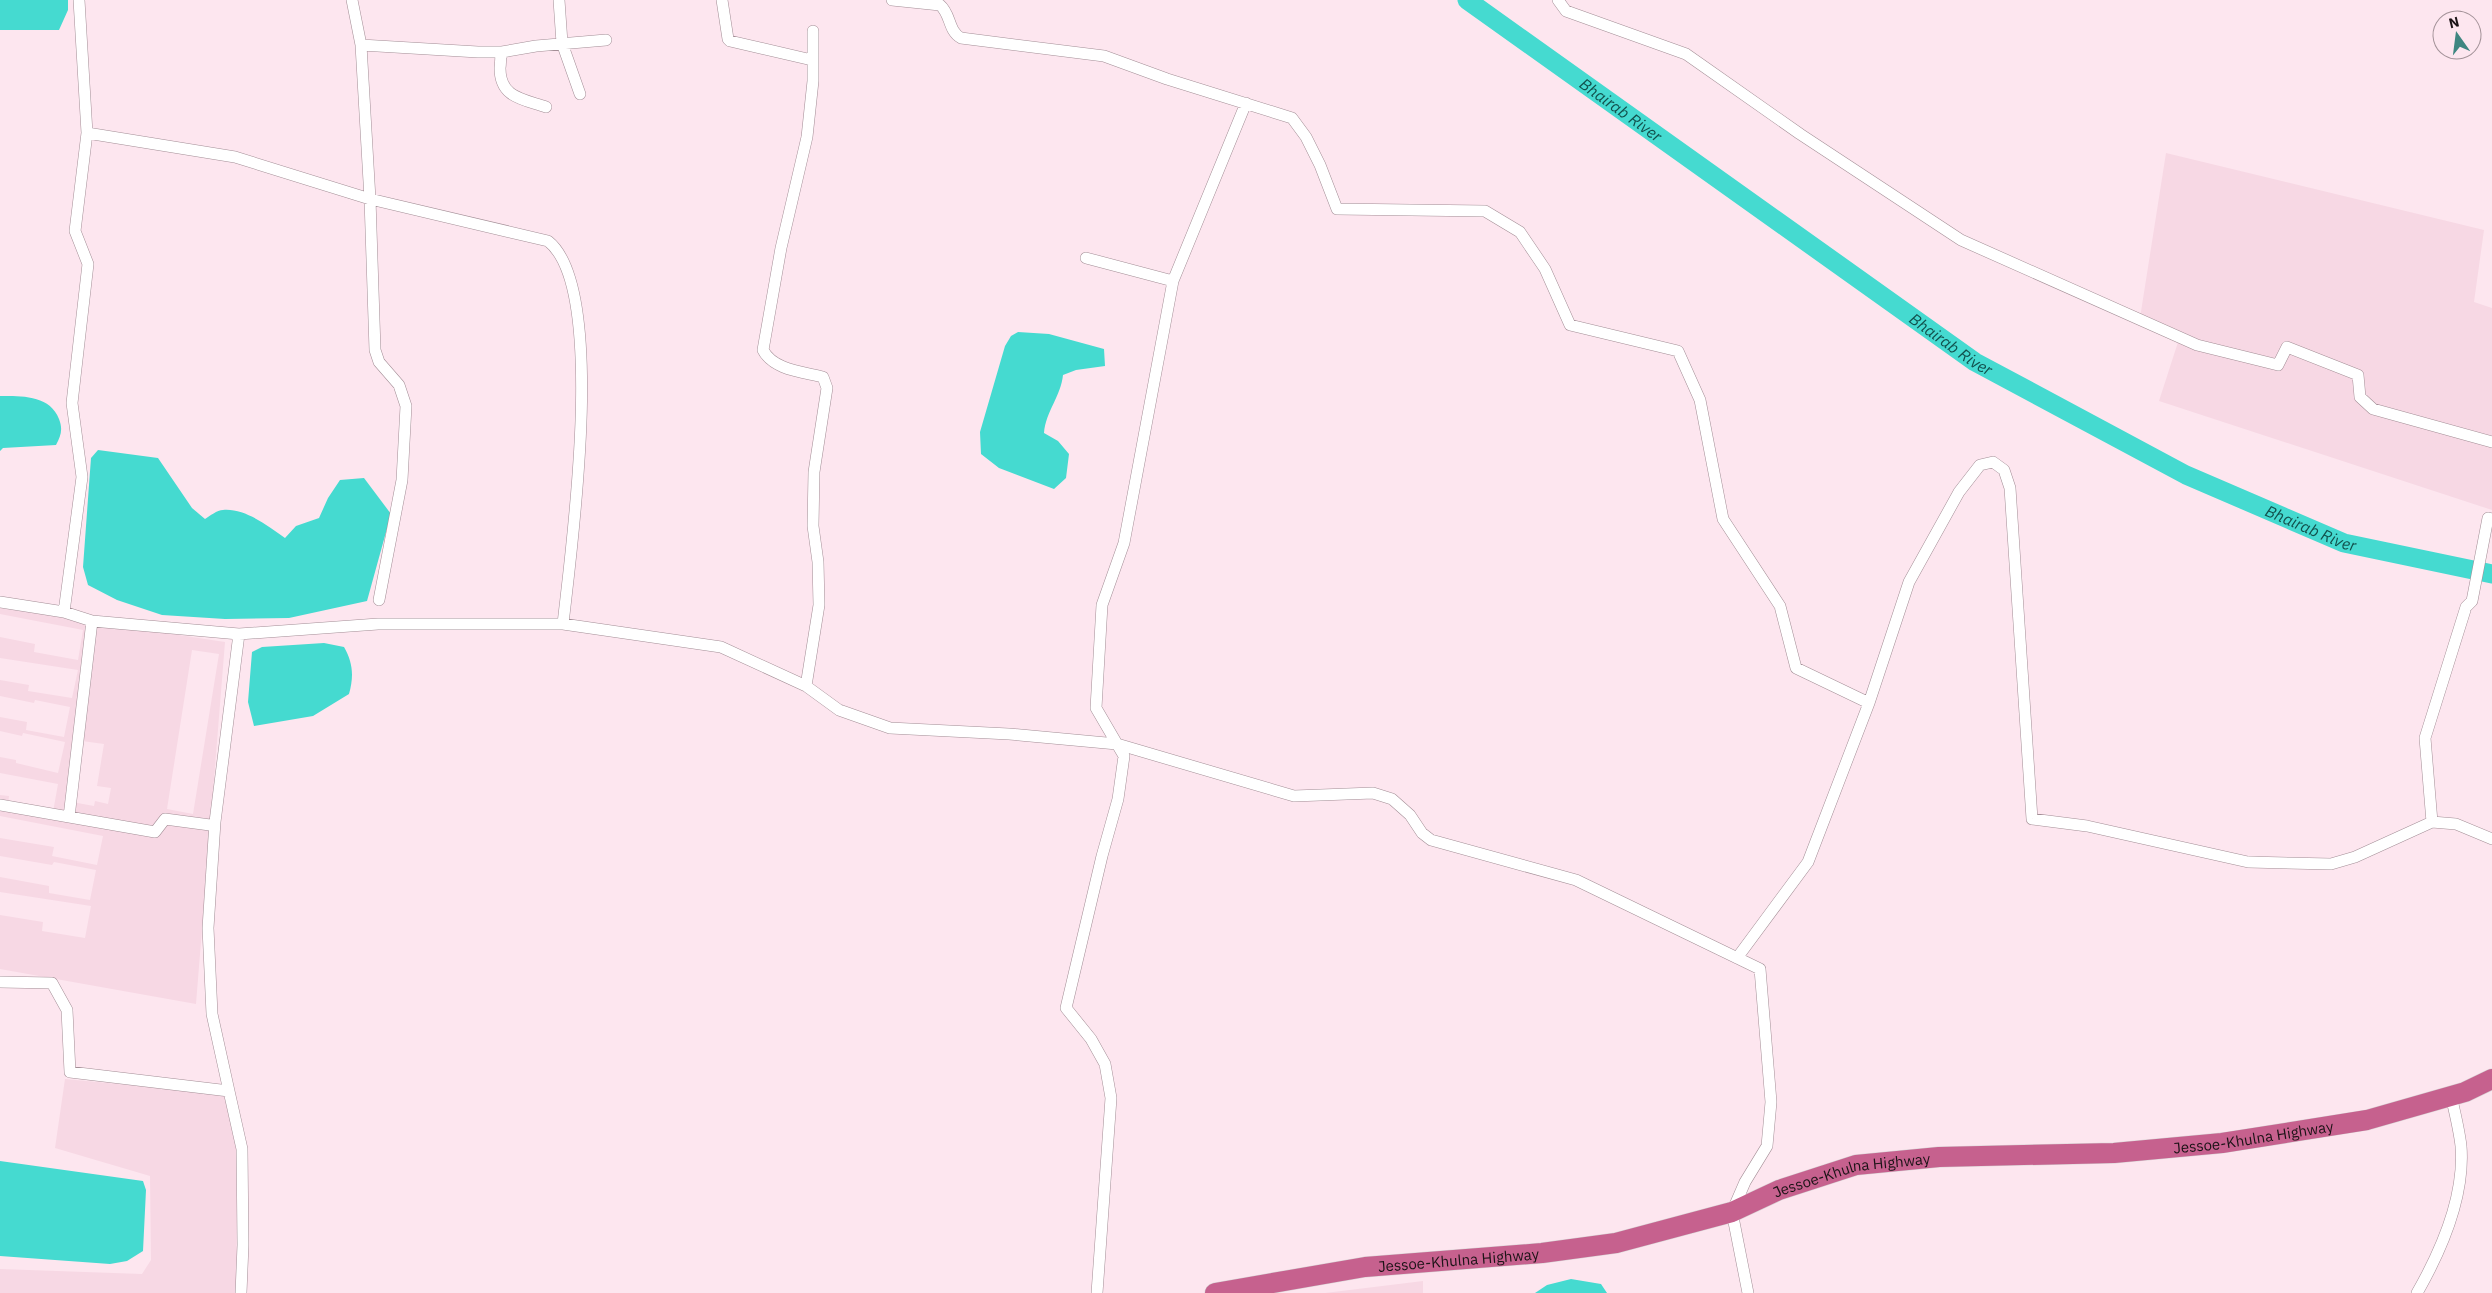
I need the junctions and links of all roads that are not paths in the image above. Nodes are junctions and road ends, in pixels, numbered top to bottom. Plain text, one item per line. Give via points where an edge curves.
1 (79, 0) edge
2 (352, 0) edge
3 (559, 0) edge
4 (722, 0) edge
5 (892, 0) edge
6 (1558, 0) edge
7 (813, 31) dead end
8 (606, 40) dead end
9 (562, 43) junction
10 (361, 45) junction
11 (502, 52) junction
12 (812, 60) junction
13 (580, 94) dead end
14 (1246, 103) junction
15 (546, 107) dead end
16 (87, 133) junction
17 (370, 199) junction
18 (1086, 258) dead end
19 (1174, 281) junction
20 (2492, 442) edge
21 (2490, 518) edge
22 (379, 600) dead end
23 (0, 602) edge
24 (64, 612) junction
25 (92, 621) junction
26 (563, 624) junction
27 (239, 634) junction
28 (806, 686) junction
29 (1869, 703) junction
30 (1117, 744) junction
31 (0, 805) edge
32 (69, 817) junction
33 (2432, 822) junction
34 (210, 825) dead end
35 (2492, 839) edge
36 (1737, 958) junction
37 (0, 982) edge
38 (2492, 1079) edge
39 (230, 1092) junction
40 (2451, 1096) junction
41 (1732, 1212) junction
42 (241, 1293) edge
43 (1097, 1293) edge
44 (1215, 1293) edge
45 (1748, 1293) edge
46 (2417, 1293) edge

1 - 16 street
2 - 10 street
3 - 9 street
4 - 12 street via 730,41
5 - 14 street via 940,5 961,38 1104,56
6 - 20 street via 1566,11 1686,54 1961,240 2197,345 2278,365 2287,347 2358,375 2360,397 2372,409
7 - 12 street
8 - 9 street
9 - 11 street
9 - 13 street
10 - 11 street via 451,52
10 - 17 street
11 - 15 street via 502,85 513,96
12 - 28 street via 808,137 780,248 764,350 767,358 785,367 822,377 827,388 814,472 813,526 819,605
14 - 19 street
14 - 29 street via 1292,118 1320,165 1337,209 1485,211 1520,232 1545,269 1570,325 1678,350 1700,400 1723,519 1780,606 1796,668
16 - 17 street via 235,157
16 - 24 street via 75,231 88,264 72,403 82,477
17 - 22 street via 375,350 379,362 399,385 406,406 402,480
17 - 26 street via 548,241 555,246 572,281 582,346 580,466
18 - 19 street
19 - 30 street via 1124,543 1102,604 1096,708
21 - 33 street via 2472,601 2466,607 2425,738
23 - 24 street
24 - 25 street
25 - 27 street
25 - 32 street
26 - 27 street via 378,624
26 - 28 street via 721,647
27 - 39 street via 215,822 208,928 212,1014
28 - 30 street via 839,710 890,728
29 - 33 street via 1909,582 1959,492 1980,465 1993,462 2004,470 2010,488 2032,820 2087,826 2248,862 2331,864 2355,857
29 - 36 street via 1808,862
30 - 36 street via 1294,796 1373,793 1392,799 1431,840 1576,880
30 - 43 street via 1124,756 1118,799 1066,1008 1105,1064 1111,1098
31 - 32 street
32 - 34 street via 155,832 165,818
33 - 35 street via 2456,824
36 - 41 street via 1760,969 1771,1102 1767,1146 1745,1182
37 - 39 street via 52,983 67,1010 70,1072
38 - 40 highway, Jessoe-Khulna Highway
39 - 42 street via 242,1149 244,1244
40 - 41 highway, Jessoe-Khulna Highway via 2367,1120 2222,1143 2114,1153 1939,1157 1856,1165 1772,1192
40 - 46 street via 2461,1148 2452,1214 2436,1261
41 - 44 highway, Jessoe-Khulna Highway via 1597,1247 1365,1267
41 - 45 street

